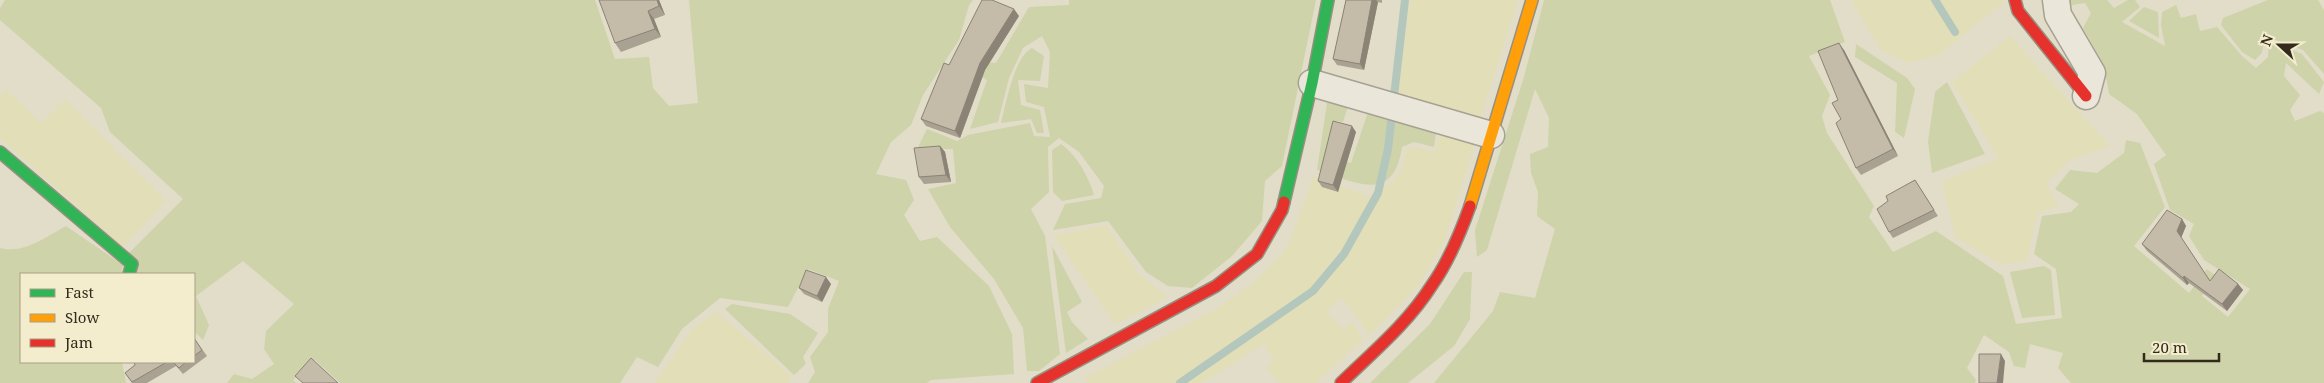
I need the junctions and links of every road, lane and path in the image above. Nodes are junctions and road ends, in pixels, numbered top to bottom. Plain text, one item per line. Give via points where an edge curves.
1 (1328, 0) edge
2 (1532, 0) edge
3 (2015, 0) edge
4 (2056, 0) edge
5 (1312, 83) junction
6 (2086, 96) joint
7 (1491, 135) junction
8 (0, 152) edge
9 (129, 273) edge
10 (1037, 383) edge
11 (1341, 383) edge

1 - 5 street
2 - 7 street
3 - 6 street via 2018,11
4 - 6 street via 2058,15 2092,73
5 - 7 street
5 - 10 street via 1282,210 1257,254 1216,286
7 - 11 street via 1458,240 1432,286 1398,328
8 - 9 street via 132,264

